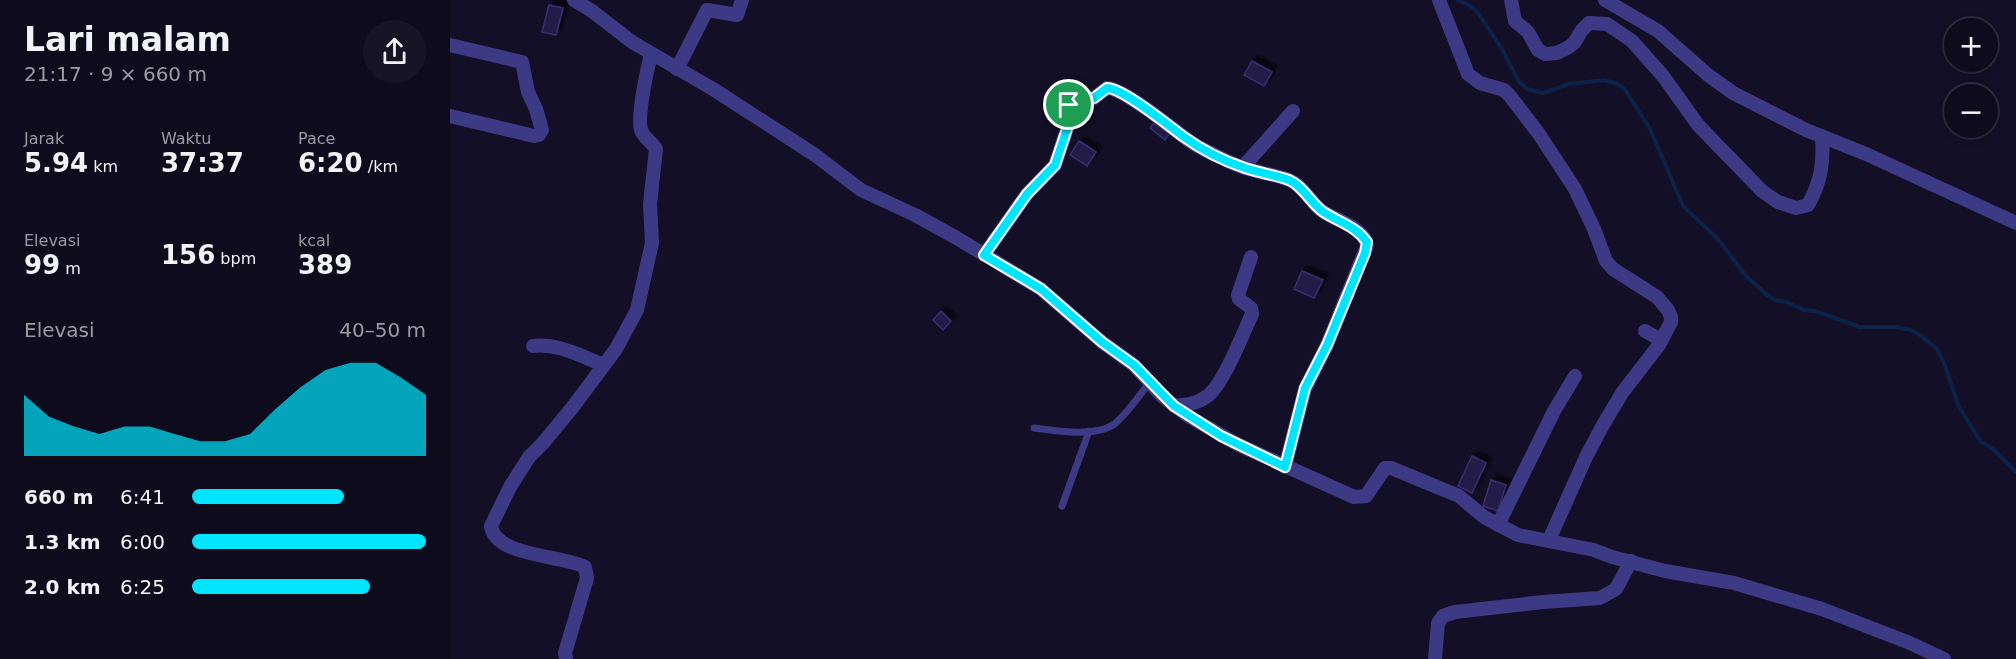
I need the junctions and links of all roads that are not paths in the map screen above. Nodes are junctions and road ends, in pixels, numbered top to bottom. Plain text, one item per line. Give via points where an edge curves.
1 (574, 0) edge
2 (742, 0) edge
3 (1439, 0) edge
4 (1511, 0) edge
5 (1605, 0) edge
6 (450, 45) edge
7 (651, 54) junction
8 (677, 69) junction
9 (1293, 111) dead end
10 (450, 116) edge
11 (1822, 136) junction
12 (1243, 167) junction
13 (2016, 223) edge
14 (984, 255) junction
15 (1251, 257) dead end
16 (1645, 331) dead end
17 (1661, 340) junction
18 (533, 346) dead end
19 (604, 365) junction
20 (1575, 376) dead end
21 (1149, 382) junction
22 (1174, 406) junction
23 (1034, 428) dead end
24 (1089, 431) junction
25 (1285, 467) junction
26 (1062, 506) dead end
27 (1498, 525) junction
28 (1549, 540) junction
29 (1631, 561) junction
30 (566, 659) edge
31 (1436, 659) edge
32 (1944, 659) edge

1 - 7 street
2 - 8 street via 736,16 706,10
3 - 17 street via 1465,71 1480,83 1507,93 1575,189 1606,261 1657,297 1668,310 1671,321
4 - 11 street via 1515,21 1545,54 1569,47 1589,23 1606,24 1632,40 1698,125 1762,191 1778,202 1796,208 1808,205 1822,173
5 - 11 street via 1658,31 1733,93
6 - 10 street via 522,62 542,130 534,136
7 - 8 street
7 - 19 street via 640,122 642,133 656,150 650,204 652,243 637,310
8 - 14 street via 788,137 870,196 915,215
9 - 12 street
11 - 13 street
12 - 14 street via 1193,144 1157,115 1107,88 1094,98 1069,105 1067,129 1055,165 1027,194
12 - 25 street via 1293,182 1321,210 1348,224 1367,242 1327,345 1305,388
14 - 21 street via 1041,289 1134,365
15 - 22 street via 1238,296 1252,314 1234,355 1206,397
16 - 17 street
17 - 28 street via 1603,425
18 - 19 street via 558,347
19 - 30 street via 529,457 491,526 495,536 513,548 585,567 586,578
20 - 27 street
21 - 22 street
21 - 24 lane via 1115,423
22 - 25 street via 1221,436
23 - 24 lane
24 - 26 lane
25 - 27 street via 1354,497 1366,496 1385,468 1391,468 1459,496
27 - 28 street via 1518,535
28 - 29 street
29 - 31 street via 1616,589 1600,598 1443,616 1438,623
29 - 32 street via 1734,583 1822,609

